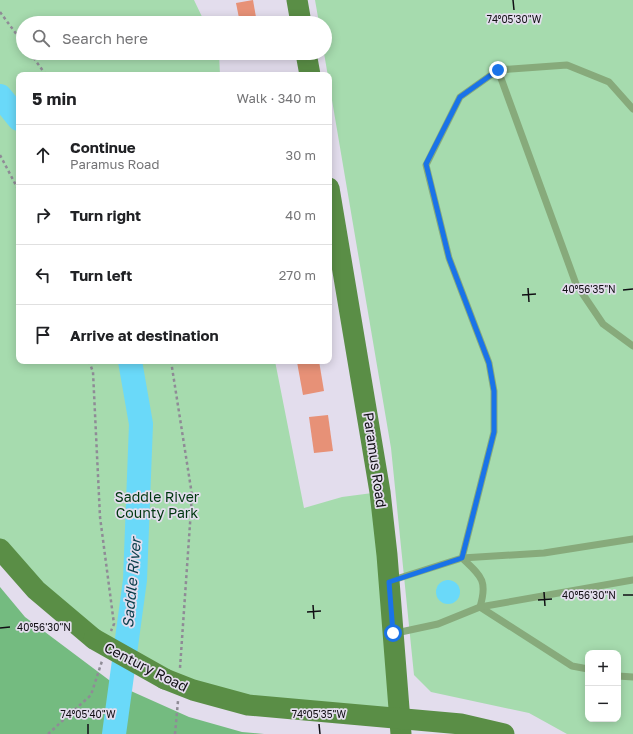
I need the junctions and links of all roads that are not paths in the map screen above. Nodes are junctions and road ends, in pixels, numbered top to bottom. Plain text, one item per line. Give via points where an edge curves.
1 (297, 0) edge
2 (300, 16) edge
3 (307, 60) edge
4 (498, 70) junction
5 (309, 72) edge
6 (633, 109) edge
7 (332, 206) edge
8 (633, 346) edge
9 (633, 539) edge
10 (0, 549) edge
11 (462, 558) junction
12 (633, 580) edge
13 (389, 582) junction
14 (480, 607) junction
15 (393, 633) junction
16 (585, 669) edge
17 (621, 676) edge
18 (633, 677) edge
19 (400, 727) edge
20 (504, 734) edge

1 - 2 main road
3 - 5 main road
4 - 6 lane via 567,65 609,82
4 - 8 lane via 576,284 603,324
4 - 11 lane via 460,97 426,164 449,258 489,363 494,391 494,432
7 - 13 main road, Paramus Road via 381,500
9 - 11 lane via 544,553
10 - 19 main road, Century Road, bridge via 36,590 101,639 172,682 220,699 248,705
11 - 13 lane
11 - 14 lane via 478,574 484,591
12 - 14 lane
13 - 15 main road, Paramus Road
14 - 15 lane via 438,624
14 - 16 lane via 572,666
15 - 19 main road, Paramus Road
17 - 18 lane
19 - 20 main road, Century Road via 461,724

